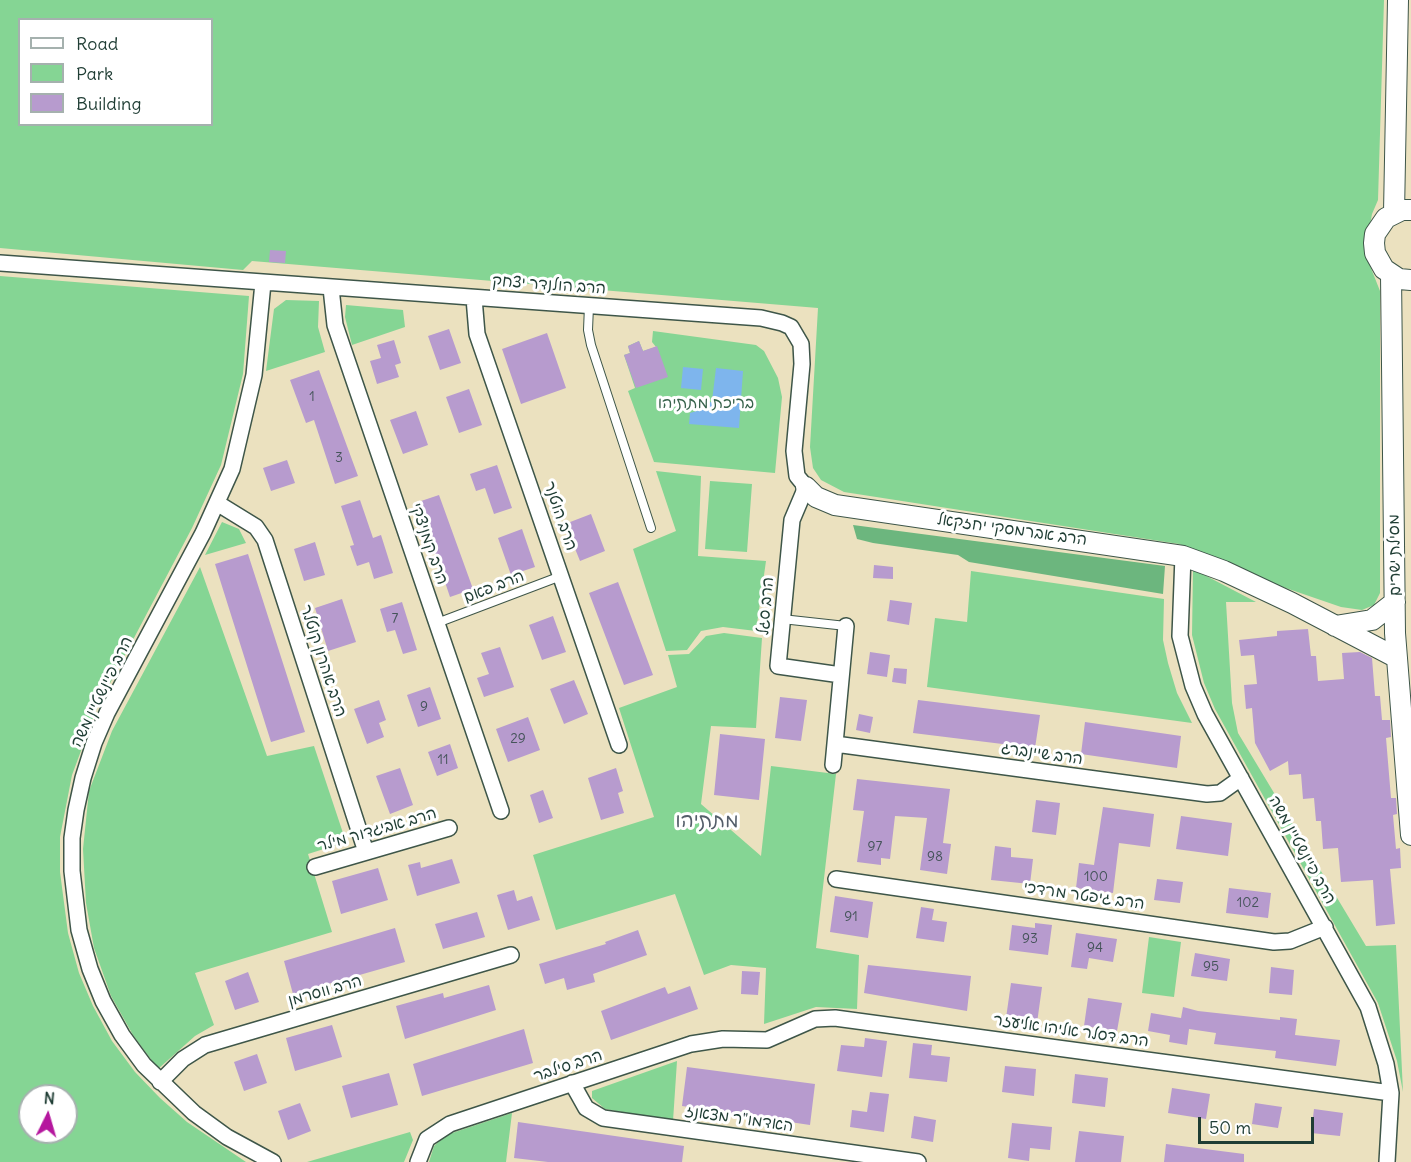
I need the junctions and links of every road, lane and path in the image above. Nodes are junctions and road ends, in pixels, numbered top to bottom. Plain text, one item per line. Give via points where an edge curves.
1 (1398, 0) edge
2 (1403, 212) edge
3 (0, 263) edge
4 (1391, 275) junction
5 (1411, 280) edge
6 (263, 283) junction
7 (331, 288) junction
8 (474, 298) junction
9 (589, 306) junction
10 (806, 488) junction
11 (217, 504) junction
12 (651, 528) dead end
13 (1183, 556) junction
14 (561, 576) junction
15 (1395, 602) junction
16 (782, 620) junction
17 (437, 623) junction
18 (846, 626) joint
19 (1335, 626) junction
20 (1397, 658) junction
21 (841, 675) junction
22 (835, 744) junction
23 (619, 745) dead end
24 (832, 765) dead end
25 (1240, 778) junction
26 (501, 811) dead end
27 (449, 828) dead end
28 (1411, 835) edge
29 (366, 852) junction
30 (315, 867) dead end
31 (836, 879) dead end
32 (1325, 927) junction
33 (511, 955) dead end
34 (750, 1041) joint
35 (160, 1082) junction
36 (572, 1083) junction
37 (1391, 1093) junction
38 (273, 1162) edge
39 (418, 1162) edge
40 (918, 1162) edge
41 (1387, 1162) edge

1 - 2 street
2 - 4 street via 1380,225 1374,243 1378,262
3 - 6 street, הרב הולנדר יצחק
4 - 5 street
4 - 15 street, מסילת ישרים
6 - 7 street, הרב הולנדר יצחק
6 - 11 street, הרב פיינשטיין משה via 249,403 232,469
7 - 8 street, הרב הולנדר יצחק
7 - 17 street, הרב קמניצקי via 335,325
8 - 9 street, הרב הולנדר יצחק
8 - 14 street, הרב הוטנר via 477,334
9 - 10 street, הרב הולנדר יצחק via 761,318 782,323 798,335 802,364 794,451 797,476
9 - 12 lane via 591,345
10 - 13 street, הרב אברמסקי יחזקאל via 816,497 835,504
10 - 16 street, הרב סגל via 792,520
11 - 29 street, הרב אהרון קוטלר via 256,527 265,540
11 - 35 street, הרב פיינשטיין משה via 103,723 83,778 72,838 75,906 90,969 122,1035
13 - 19 street, הרב אברמסקי יחזקאל
13 - 25 street, הרב פיינשטיין משה via 1179,613 1186,660 1205,714
14 - 17 lane, הרב פאם
14 - 23 street, הרב הוטנר
15 - 19 street via 1372,620
15 - 20 street, מסילת ישרים
16 - 18 lane
16 - 21 street, הרב סגל via 778,666
17 - 26 street, הרב קמניצקי
18 - 21 street
19 - 20 street, הרב אברמסקי יחזקאל
20 - 28 street, מסילת ישרים
21 - 22 street
22 - 24 street
22 - 25 street, הרב שיינברג via 1207,794 1220,793
25 - 32 street, הרב פיינשטיין משה
27 - 29 street, הרב אביגדור מילר
29 - 30 street, הרב אביגדור מילר
31 - 32 street, הרב גיפטר מרדכי via 1274,942 1290,941
32 - 37 street, הרב פיינשטיין משה via 1368,1007
33 - 35 street, הרב ווסרמן via 205,1045 183,1059
34 - 36 street, הרב סילבר via 723,1039 691,1044
34 - 37 street, הרב דסלר אליהו אליעזר via 773,1038 815,1019 835,1018
35 - 38 street, הרב פיינשטיין משה via 226,1137
36 - 39 street, הרב סילבר via 450,1124 427,1139
36 - 40 street, האדמו"ר מצאנז via 586,1108 603,1118
37 - 41 street, הרב פיינשטיין משה

